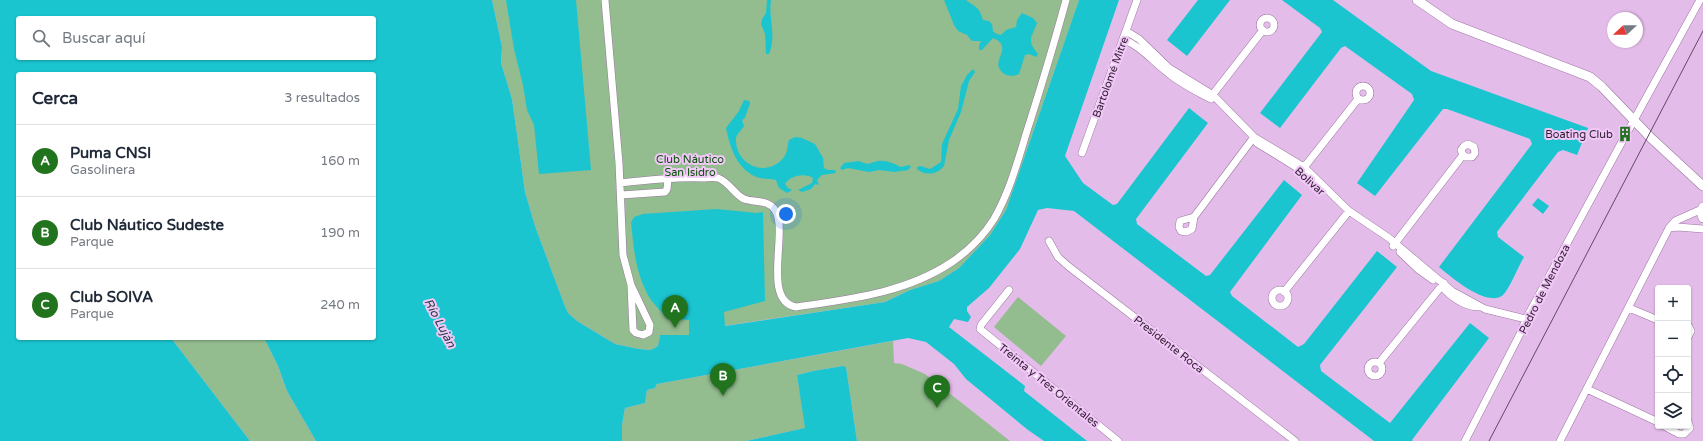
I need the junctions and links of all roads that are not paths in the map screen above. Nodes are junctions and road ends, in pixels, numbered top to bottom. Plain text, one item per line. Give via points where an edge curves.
1 (605, 0) edge
2 (1066, 0) edge
3 (1137, 0) edge
4 (1417, 0) edge
5 (1700, 0) edge
6 (1263, 30) dead end
7 (1126, 31) junction
8 (1123, 39) junction
9 (1161, 64) junction
10 (1212, 97) junction
11 (1358, 99) dead end
12 (1633, 121) junction
13 (1253, 138) junction
14 (1082, 153) dead end
15 (1463, 155) dead end
16 (1303, 169) junction
17 (668, 179) junction
18 (620, 183) junction
19 (1703, 186) edge
20 (621, 194) junction
21 (1703, 212) edge
22 (1348, 213) junction
23 (1191, 220) dead end
24 (1669, 228) junction
25 (1703, 229) edge
26 (1050, 241) dead end
27 (1395, 245) junction
28 (631, 285) junction
29 (1442, 285) junction
30 (1009, 290) dead end
31 (1284, 292) dead end
32 (1629, 308) junction
33 (1526, 319) junction
34 (1655, 319) edge
35 (1379, 363) dead end
36 (1587, 389) junction
37 (1655, 420) edge
38 (1670, 429) edge
39 (1689, 429) edge
40 (1118, 441) edge
41 (1295, 441) edge
42 (1465, 441) edge
43 (1560, 441) edge

1 - 18 street
2 - 17 street via 1003,202 989,226 976,241 952,262 928,275 873,295 789,306 784,302 780,290 777,265 779,221 774,209 766,203 742,198 718,178
3 - 7 street, Bartolomé Mitre
4 - 12 street via 1452,24 1590,77
5 - 12 street, Pedro de Mendoza
6 - 10 street
7 - 8 street, Bartolomé Mitre
7 - 9 street, Bolivar via 1139,39
8 - 9 street, Bolivar
8 - 14 street, Bartolomé Mitre
9 - 10 street, Bolivar via 1179,82
10 - 13 street, Bolivar
11 - 16 street
12 - 19 street
12 - 33 street, Pedro de Mendoza
13 - 16 street, Bolivar
13 - 23 street
15 - 27 street
16 - 22 street, Bolivar
17 - 18 street
17 - 20 street via 665,192
18 - 20 street
20 - 28 street via 623,255
21 - 24 street via 1675,220
22 - 27 street, Bolivar
22 - 31 street
24 - 25 street via 1678,226
24 - 32 street
26 - 41 street, Presidente Roca via 1058,257 1068,266
27 - 29 street, Bolivar via 1419,270
28 - 28 street via 633,330 643,335 649,332 650,325
29 - 33 street, Bolivar via 1480,307
29 - 35 street
30 - 40 street, Treinta y Tres Orientales via 980,329
32 - 34 street
32 - 36 street
33 - 42 street, Pedro de Mendoza
36 - 37 street
36 - 43 street
38 - 39 street via 1679,434 1684,434

